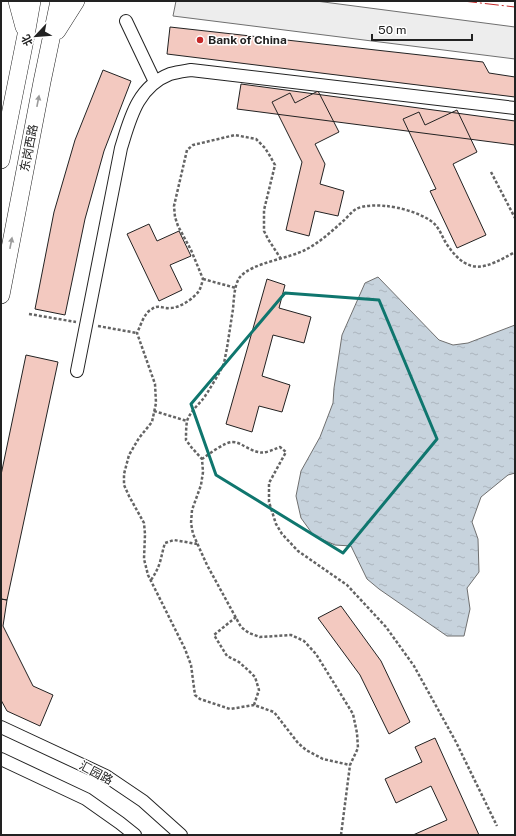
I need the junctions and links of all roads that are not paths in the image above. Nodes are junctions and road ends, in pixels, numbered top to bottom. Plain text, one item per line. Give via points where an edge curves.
1 (18, 1) edge
2 (32, 1) edge
3 (59, 1) edge
4 (76, 1) edge
5 (126, 21) dead end
6 (26, 35) junction
7 (51, 40) junction
8 (17, 78) junction
9 (42, 82) junction
10 (155, 82) junction
11 (515, 108) edge
12 (1, 160) edge
13 (1, 295) edge
14 (77, 371) dead end
15 (1, 727) edge
16 (1, 759) edge
17 (135, 835) edge
18 (181, 835) edge

1 - 6 main road
2 - 6 main road, 东岗西路
3 - 7 main road, 东岗西路
4 - 7 main road
5 - 10 street
6 - 8 main road, 东岗西路
7 - 9 main road, 东岗西路
8 - 9 main road
8 - 12 main road, 东岗西路
13 -> 9 main road, 东岗西路
10 - 11 street via 170,74 191,70
10 - 14 street via 142,95 132,113 121,148
15 - 18 street, 汇园路 via 106,776 143,801
16 - 17 street via 86,799

